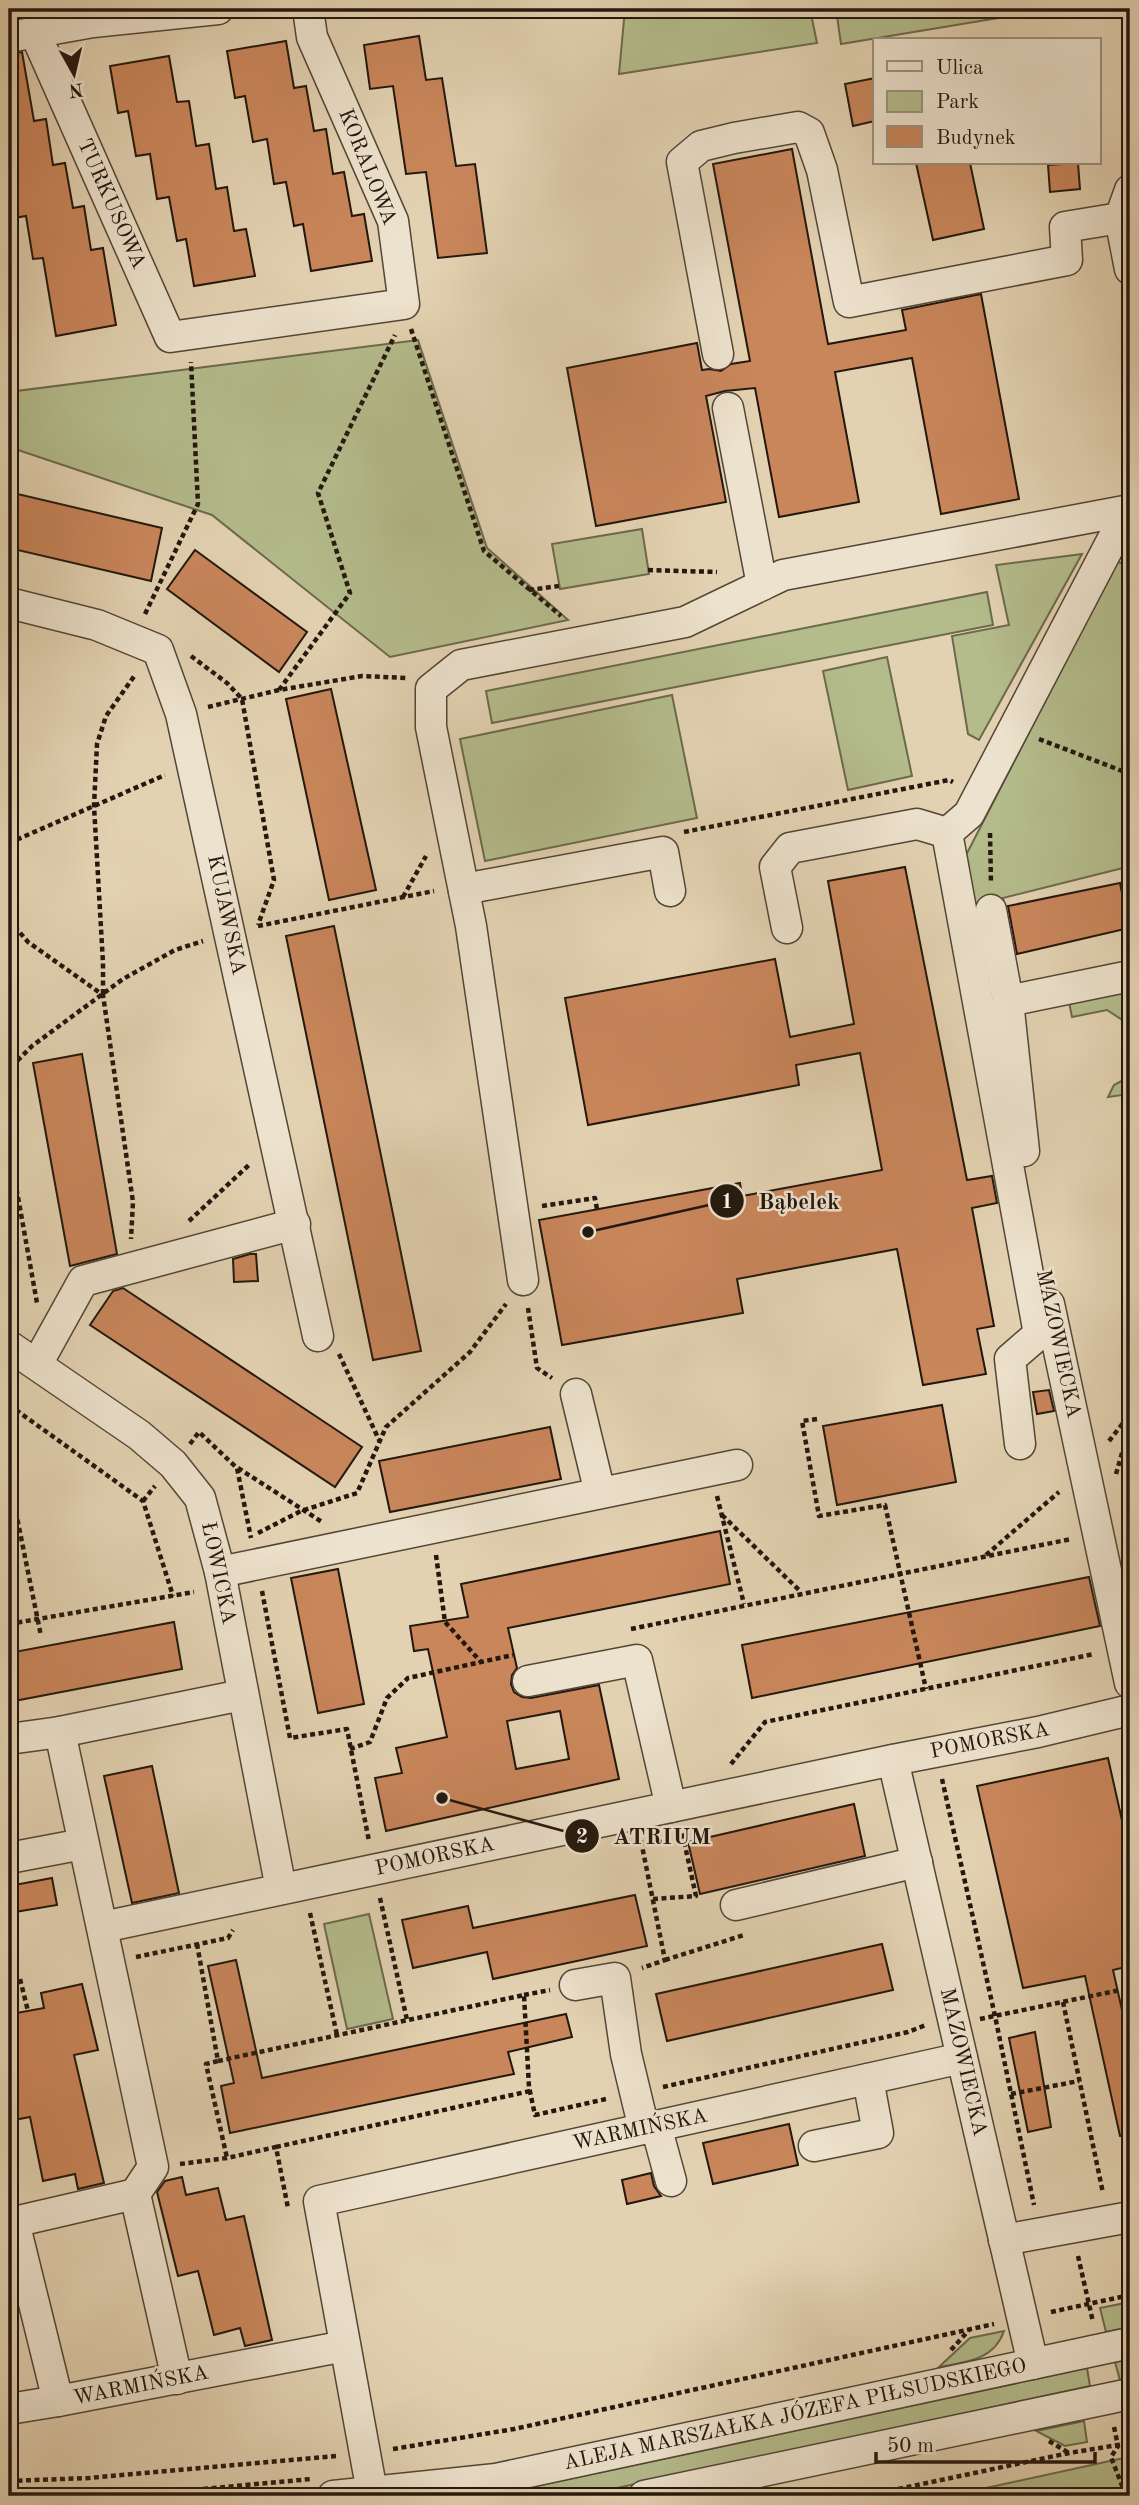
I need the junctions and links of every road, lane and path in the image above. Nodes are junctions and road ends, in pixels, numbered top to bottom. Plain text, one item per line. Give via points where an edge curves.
1 (218, 9) edge
2 (308, 9) edge
3 (93, 15) edge
4 (22, 35) edge
5 (1125, 204) edge
6 (1130, 269) edge
7 (404, 312) junction
8 (180, 335) junction
9 (718, 354) dead end
10 (728, 408) dead end
11 (1129, 510) edge
12 (648, 570) dead end
13 (761, 578) junction
14 (559, 586) dead end
15 (529, 590) junction
16 (9, 603) edge
17 (140, 624) dead end
18 (582, 640) junction
19 (158, 650) junction
20 (279, 690) junction
21 (430, 690) junction
22 (181, 714) junction
23 (1037, 738) dead end
24 (192, 763) junction
25 (1130, 774) edge
26 (979, 793) junction
27 (94, 806) junction
28 (679, 833) dead end
29 (947, 833) junction
30 (9, 843) edge
31 (463, 888) junction
32 (670, 891) dead end
33 (991, 909) joint
34 (9, 920) edge
35 (787, 929) dead end
36 (247, 930) junction
37 (1130, 976) edge
38 (103, 995) junction
39 (1008, 1001) junction
40 (9, 1075) edge
41 (9, 1147) edge
42 (279, 1154) junction
43 (597, 1209) dead end
44 (513, 1210) junction
45 (295, 1224) junction
46 (182, 1228) dead end
47 (130, 1269) junction
48 (523, 1280) junction
49 (328, 1344) joint
50 (9, 1346) edge
51 (43, 1354) junction
52 (576, 1394) joint
53 (9, 1405) edge
54 (817, 1419) dead end
55 (1130, 1425) edge
56 (380, 1442) junction
57 (1020, 1444) dead end
58 (237, 1468) dead end
59 (724, 1468) joint
60 (9, 1478) edge
61 (1112, 1485) dead end
62 (600, 1493) junction
63 (305, 1510) junction
64 (722, 1514) junction
65 (432, 1528) junction
66 (1098, 1534) junction
67 (251, 1536) dead end
68 (355, 1544) junction
69 (900, 1573) junction
70 (221, 1580) junction
71 (801, 1593) junction
72 (173, 1596) junction
73 (744, 1604) junction
74 (38, 1618) junction
75 (9, 1623) edge
76 (625, 1630) dead end
77 (41, 1636) dead end
78 (481, 1662) junction
79 (524, 1667) joint
80 (1130, 1683) edge
81 (926, 1689) dead end
82 (242, 1695) junction
83 (1130, 1710) edge
84 (60, 1731) junction
85 (9, 1739) edge
86 (350, 1749) dead end
87 (893, 1760) junction
88 (940, 1769) dead end
89 (675, 1814) junction
90 (639, 1829) dead end
91 (83, 1844) junction
92 (9, 1858) edge
93 (917, 1862) junction
94 (377, 1888) dead end
95 (294, 1895) junction
96 (653, 1899) junction
97 (736, 1905) joint
98 (103, 1927) junction
99 (197, 1944) dead end
100 (665, 1959) junction
101 (615, 1978) junction
102 (20, 1979) dead end
103 (575, 1986) dead end
104 (1130, 1988) edge
105 (1063, 2002) junction
106 (28, 2011) dead end
107 (995, 2016) junction
108 (407, 2020) dead end
109 (954, 2024) junction
110 (337, 2035) dead end
111 (962, 2058) junction
112 (868, 2079) junction
113 (1079, 2081) junction
114 (530, 2091) dead end
115 (1011, 2094) junction
116 (650, 2128) junction
117 (814, 2146) dead end
118 (276, 2147) junction
119 (226, 2158) junction
120 (153, 2167) junction
121 (671, 2181) dead end
122 (135, 2194) junction
123 (1035, 2214) dead end
124 (289, 2215) dead end
125 (1130, 2217) edge
126 (1089, 2225) junction
127 (1004, 2240) junction
128 (1089, 2304) dead end
129 (969, 2330) dead end
130 (1130, 2343) edge
131 (345, 2346) junction
132 (1033, 2364) junction
133 (177, 2379) junction
134 (1130, 2394) edge
135 (58, 2401) junction
136 (9, 2409) edge
137 (354, 2443) junction
138 (1130, 2443) edge
139 (1118, 2446) junction
140 (9, 2481) edge
141 (372, 2493) junction
142 (333, 2496) edge
143 (644, 2496) edge
144 (865, 2496) edge
145 (1126, 2496) edge

1 - 3 street
2 - 7 street, KORALOWA via 312,37 393,221
3 - 4 street
4 - 8 street, TURKUSOWA
5 - 6 street
5 - 9 street via 1065,227 1067,260 849,302 822,170 809,133 798,127 701,146 682,162
7 - 8 street
7 - 15 path via 484,551
7 - 20 path via 318,493 350,593
8 - 17 path via 198,504
10 - 13 street
11 - 13 street
11 - 26 street
12 - 13 path via 746,573
13 - 18 street via 685,622
14 - 15 path
15 - 18 path via 574,627
16 - 19 street via 97,625
18 - 21 street via 461,664
19 - 22 street, KUJAWSKA
19 - 27 path via 106,716 97,744
20 - 21 path via 362,676 419,678
20 - 22 path
21 - 31 street via 431,727
22 - 24 street, KUJAWSKA
23 - 25 path
24 - 27 path
24 - 36 street, KUJAWSKA
26 - 28 path via 949,780
26 - 29 street via 969,814
26 - 33 path via 989,798
27 - 30 path
27 - 38 path
29 - 35 street via 917,824 790,848 775,867
29 - 57 street via 1039,1334 1010,1359
31 - 32 street via 663,852
31 - 36 path
31 - 44 street
33 - 39 street, MAZOWIECKA
34 - 38 path via 28,942
36 - 38 path via 175,950 123,978
36 - 42 street, KUJAWSKA
37 - 39 street
38 - 40 path via 32,1046
38 - 47 path via 134,1202
39 - 66 street, MAZOWIECKA via 1033,1222
41 - 51 path
42 - 45 street, KUJAWSKA
42 - 46 path via 250,1163
43 - 44 path via 595,1198
44 - 48 street
45 - 47 street
45 - 49 street, KUJAWSKA
47 - 51 street via 83,1281
48 - 52 path via 537,1368
48 - 56 path via 470,1352 386,1427
49 - 56 path
50 - 51 street, ŁOWICKA
51 - 70 street, ŁOWICKA via 173,1464 200,1498
52 - 62 street
53 - 72 path via 143,1501
54 - 69 path via 802,1421 819,1516 885,1505
55 - 61 path
56 - 63 path via 357,1493
58 - 63 path
59 - 62 street
59 - 64 path
60 - 74 path
62 - 65 street
63 - 67 path
63 - 68 path
64 - 71 path
64 - 73 path
65 - 68 street
65 - 78 path via 445,1622
66 - 69 path
66 - 80 street, MAZOWIECKA
68 - 70 street
69 - 71 path
69 - 81 path
70 - 72 path
70 - 82 street, ŁOWICKA
71 - 73 path
72 - 74 path
73 - 76 path
74 - 75 path
74 - 77 path
78 - 79 path
78 - 86 path via 408,1678 387,1698 370,1742
79 - 89 street via 637,1660
82 - 84 street
82 - 95 street, ŁOWICKA
83 - 87 street, POMORSKA
84 - 85 street
84 - 91 street
87 - 89 street, POMORSKA
87 - 93 street, MAZOWIECKA
88 - 107 path
89 - 95 street, POMORSKA
89 - 96 path via 696,1896
90 - 96 path
91 - 92 street
91 - 98 street
93 - 97 street
93 - 109 street, MAZOWIECKA
94 - 108 path
95 - 98 street, POMORSKA
95 - 110 path
96 - 100 path
97 - 100 path via 744,1936
98 - 120 street
99 - 119 path via 218,2061 206,2064
100 - 101 path
101 - 103 street
101 - 116 street via 626,2054
102 - 106 path
104 - 105 path
105 - 107 path
105 - 113 path
107 - 109 path
107 - 115 path
109 - 111 street, MAZOWIECKA
111 - 112 street, WARMIŃSKA
111 - 127 street, MAZOWIECKA
112 - 116 street, WARMIŃSKA
112 - 117 street via 878,2133
113 - 115 path
113 - 126 path via 1105,2202
114 - 118 path
115 - 123 path
116 - 121 street
116 - 131 street, WARMIŃSKA via 318,2201
118 - 119 path
118 - 124 path
119 - 120 path
120 - 122 street
122 - 133 street
122 - 135 street, WARMIŃSKA via 14,2222
125 - 126 street
126 - 127 street
126 - 128 path via 1076,2245
127 - 132 street, MAZOWIECKA
129 - 137 path via 514,2429
130 - 132 street, ALEJA MARSZAŁKA JÓZEFA PIŁSUDSKIEGO
131 - 133 street, WARMIŃSKA
131 - 137 street
132 - 141 street, ALEJA MARSZAŁKA JÓZEFA PIŁSUDSKIEGO via 496,2479
133 - 135 street, WARMIŃSKA
134 - 143 street
135 - 136 street
137 - 140 path via 338,2456
137 - 141 street
138 - 139 path
139 - 144 path
139 - 145 path via 1111,2457
141 - 142 street, ALEJA MARSZAŁKA JÓZEFA PIŁSUDSKIEGO

